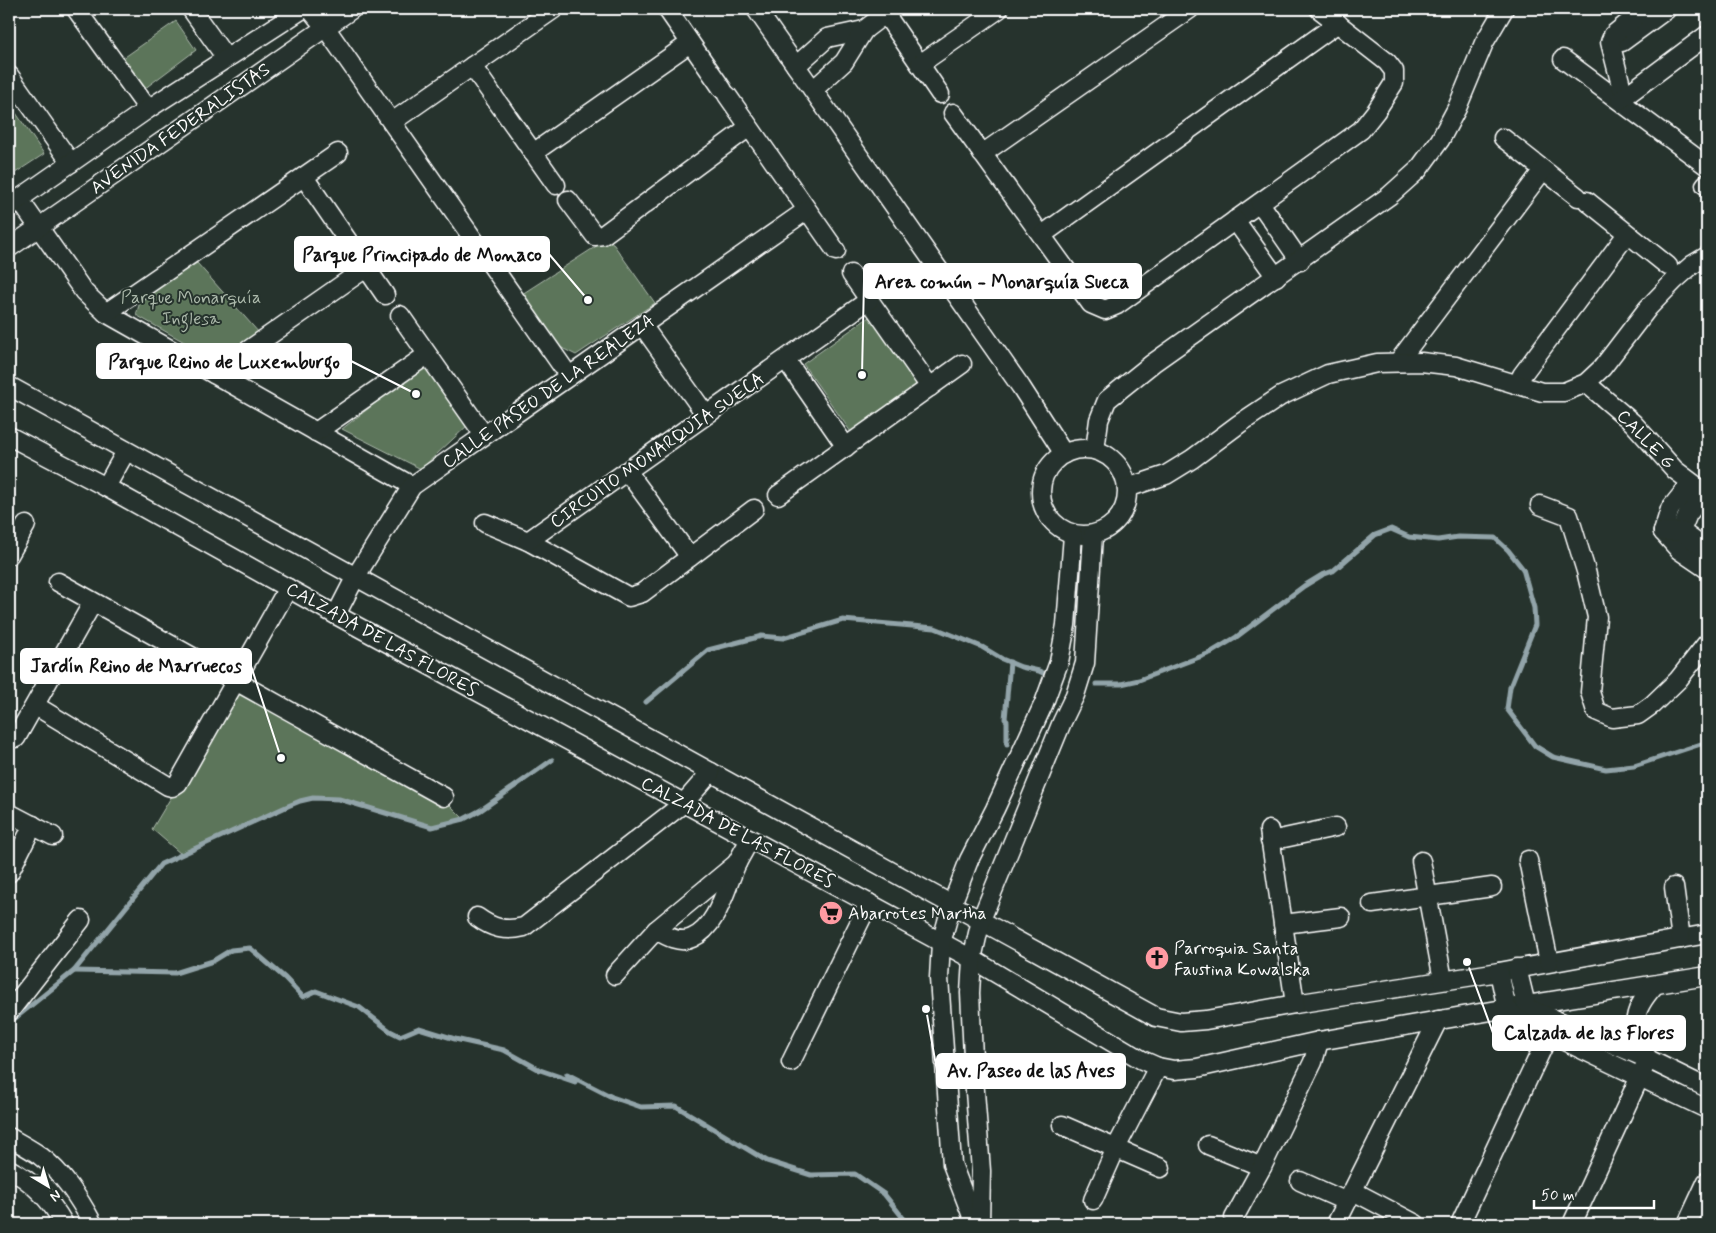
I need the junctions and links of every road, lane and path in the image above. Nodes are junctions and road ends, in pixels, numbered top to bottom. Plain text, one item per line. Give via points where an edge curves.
1 (76, 9) edge
2 (191, 9) edge
3 (303, 9) edge
4 (310, 9) edge
5 (352, 9) edge
6 (554, 9) edge
7 (667, 9) edge
8 (756, 9) edge
9 (999, 9) edge
10 (1190, 9) edge
11 (1319, 9) edge
12 (1504, 9) edge
13 (1658, 10) edge
14 (884, 11) edge
15 (1338, 24) junction
16 (325, 27) junction
17 (864, 30) junction
18 (1707, 34) edge
19 (690, 43) junction
20 (226, 58) junction
21 (1563, 60) dead end
22 (920, 64) junction
23 (472, 66) junction
24 (796, 66) junction
25 (9, 75) edge
26 (813, 90) junction
27 (940, 94) dead end
28 (1622, 99) junction
29 (148, 109) junction
30 (953, 113) dead end
31 (392, 122) junction
32 (749, 127) junction
33 (1503, 138) dead end
34 (338, 153) dead end
35 (533, 153) junction
36 (982, 154) junction
37 (71, 163) junction
38 (1707, 166) edge
39 (1543, 170) junction
40 (304, 177) junction
41 (556, 186) dead end
42 (568, 200) dead end
43 (14, 202) edge
44 (1260, 203) junction
45 (807, 210) junction
46 (1236, 220) junction
47 (39, 227) junction
48 (1627, 234) junction
49 (1042, 235) junction
50 (9, 248) edge
51 (836, 251) dead end
52 (1707, 256) edge
53 (1300, 261) junction
54 (1668, 266) dead end
55 (366, 268) junction
56 (851, 274) dead end
57 (1276, 277) junction
58 (385, 295) dead end
59 (869, 300) junction
60 (106, 313) junction
61 (400, 315) dead end
62 (642, 325) junction
63 (427, 354) junction
64 (786, 360) junction
65 (1398, 362) junction
66 (962, 364) dead end
67 (214, 374) junction
68 (570, 376) junction
69 (1586, 383) junction
70 (1517, 385) junction
71 (9, 386) edge
72 (930, 387) junction
73 (706, 416) junction
74 (316, 432) junction
75 (484, 435) junction
76 (9, 436) edge
77 (846, 447) junction
78 (1095, 450) junction
79 (126, 451) junction
80 (1064, 454) junction
81 (627, 471) junction
82 (412, 486) junction
83 (106, 487) junction
84 (1127, 488) junction
85 (1701, 490) edge
86 (778, 495) dead end
87 (1540, 505) dead end
88 (754, 509) dead end
89 (485, 522) dead end
90 (26, 525) dead end
91 (1681, 531) junction
92 (1663, 532) junction
93 (1072, 535) junction
94 (1094, 535) junction
95 (528, 541) junction
96 (1707, 550) edge
97 (9, 555) edge
98 (690, 557) junction
99 (1707, 569) edge
100 (356, 576) junction
101 (58, 582) dead end
102 (288, 588) junction
103 (92, 602) junction
104 (336, 615) junction
105 (1707, 643) edge
106 (234, 681) junction
107 (36, 706) junction
108 (1039, 711) junction
109 (1062, 722) junction
110 (16, 738) dead end
111 (711, 772) junction
112 (444, 797) dead end
113 (684, 803) junction
114 (9, 812) edge
115 (33, 825) junction
116 (1336, 827) dead end
117 (53, 836) dead end
118 (750, 839) junction
119 (1528, 860) dead end
120 (1421, 861) dead end
121 (737, 863) junction
122 (9, 873) edge
123 (1492, 887) dead end
124 (1674, 887) dead end
125 (1427, 896) junction
126 (869, 903) junction
127 (952, 904) junction
128 (1372, 904) dead end
129 (477, 917) dead end
130 (1341, 917) dead end
131 (81, 920) dead end
132 (981, 920) junction
133 (1283, 924) junction
134 (656, 930) junction
135 (1707, 934) edge
136 (1681, 939) junction
137 (940, 943) junction
138 (972, 959) junction
139 (1549, 962) junction
140 (1517, 968) junction
141 (1499, 972) junction
142 (615, 975) dead end
143 (1707, 976) edge
144 (1443, 980) junction
145 (1654, 986) junction
146 (1295, 1004) junction
147 (1526, 1005) junction
148 (1507, 1009) junction
149 (9, 1012) edge
150 (1438, 1020) junction
151 (1549, 1034) junction
152 (1319, 1041) junction
153 (1648, 1059) junction
154 (791, 1062) dead end
155 (1158, 1067) junction
156 (1640, 1077) junction
157 (1707, 1088) edge
158 (1707, 1109) edge
159 (1062, 1125) dead end
160 (9, 1137) edge
161 (1208, 1145) dead end
162 (1116, 1148) junction
163 (1262, 1167) junction
164 (1161, 1168) dead end
165 (9, 1169) edge
166 (1300, 1181) dead end
167 (1707, 1181) edge
168 (1350, 1196) junction
169 (1093, 1200) dead end
170 (1234, 1218) dead end
171 (64, 1224) edge
172 (93, 1224) edge
173 (974, 1224) edge
174 (980, 1224) edge
175 (1336, 1224) edge
176 (1416, 1224) edge
177 (1460, 1224) edge
178 (1572, 1224) edge
179 (1687, 1224) edge

1 - 29 street
2 - 20 street
3 - 20 street, AVENIDA FEDERALISTAS
4 - 16 street
5 - 16 street, AVENIDA FEDERALISTAS
6 - 23 street
7 - 19 street
8 - 24 street
9 - 22 street
10 - 36 street
11 - 15 street
12 - 53 street via 1484,43 1440,140 1418,170 1389,196
13 - 28 street via 1612,50
14 - 17 street
14 - 22 street
15 - 44 street via 1387,62 1394,71 1394,82 1360,130
15 - 49 street
16 - 31 street
16 - 47 street, AVENIDA FEDERALISTAS
17 - 24 street via 827,38
17 - 26 street via 844,62
18 - 28 street
19 - 32 street
19 - 35 street
20 - 29 street, AVENIDA FEDERALISTAS
21 - 28 street
22 - 27 street
23 - 31 street
23 - 35 street
24 - 26 street
25 - 37 street
26 - 80 street via 1021,387
28 - 38 street
29 - 37 street, AVENIDA FEDERALISTAS
30 - 36 street
31 - 68 street
32 - 42 street via 603,235 595,236
32 - 45 street
33 - 39 street
34 - 40 street
35 - 41 street
36 - 49 street
37 - 43 street, AVENIDA FEDERALISTAS
39 - 48 street
39 - 65 street
40 - 55 street
40 - 60 street
43 - 47 street
44 - 46 street
44 - 53 street
45 - 51 street
45 - 62 street, CALLE PASEO DE LA REALEZA
46 - 49 street via 1117,305 1105,310 1091,304
46 - 57 street
47 - 50 street, AVENIDA FEDERALISTAS
47 - 60 street via 84,292
48 - 54 street
48 - 70 street
52 - 69 street via 1674,281 1648,308 1602,368
53 - 57 street
55 - 58 street
55 - 67 street
56 - 59 street
57 - 78 street via 1153,363 1107,400
59 - 64 street, CIRCUITO MONARQUIA SUECA
59 - 72 street
60 - 67 street
61 - 63 street
62 - 68 street, CALLE PASEO DE LA REALEZA
62 - 73 street
63 - 74 street
63 - 75 street
64 - 73 street, CIRCUITO MONARQUIA SUECA
64 - 77 street
65 - 70 street via 1456,366
65 - 84 street via 1377,363 1328,374 1289,392 1192,460 1166,475
66 - 72 street
67 - 74 street
68 - 75 street, CALLE PASEO DE LA REALEZA
69 - 70 street via 1564,392 1542,392
69 - 85 street, CALLE G via 1633,423 1676,470
71 - 79 street
72 - 77 street
73 - 81 street, CIRCUITO MONARQUIA SUECA
74 - 82 street
75 - 82 street, CALLE PASEO DE LA REALEZA
76 - 83 street, CALZADA DE LAS FLORES
77 - 86 street
78 - 80 street
78 - 84 street via 1117,464
79 - 83 street
79 - 100 street
80 - 93 street via 1048,467 1043,476 1040,497 1047,517
81 - 95 street, CIRCUITO MONARQUIA SUECA
81 - 98 street
82 - 100 street, CALLE PASEO DE LA REALEZA
83 - 102 street, CALZADA DE LAS FLORES
84 - 94 street via 1127,498 1119,518 1112,526
85 - 91 street
85 - 92 street via 1670,509
87 - 105 street via 1570,516 1586,571 1597,617 1590,692 1596,711 1612,718 1638,714 1678,680
88 - 98 street
89 - 95 street
90 - 97 street
91 - 92 street
91 - 96 street
92 - 99 street via 1679,550
93 - 94 street
93 - 108 street via 1066,625 1059,662
94 - 109 street via 1085,663
95 - 98 street via 629,597 642,593
100 - 104 street, CALLE PASEO DE LA REALEZA
100 - 111 street
101 - 103 street
102 - 104 street, CALZADA DE LAS FLORES
102 - 106 street
103 - 106 street
103 - 107 street
104 - 113 street, CALZADA DE LAS FLORES
106 - 107 street via 178,783 172,787
106 - 112 street
107 - 110 street
108 - 109 street
108 - 127 street via 969,860
109 - 132 street
111 - 113 street
111 - 127 street
113 - 118 street, CALZADA DE LAS FLORES
113 - 129 street via 524,927 500,929
114 - 115 street
115 - 117 street
115 - 122 street
116 - 133 street via 1269,836
118 - 121 street
118 - 126 street, CALZADA DE LAS FLORES
119 - 139 street
120 - 125 street
121 - 134 street
121 - 134 street via 715,916 704,930 692,939 678,940
123 - 125 street
124 - 136 street
125 - 128 street
125 - 144 street
126 - 137 street, CALZADA DE LAS FLORES
126 - 154 street
127 - 132 street
127 - 137 street
130 - 133 street
131 - 149 street
132 - 138 street
132 - 146 street via 1156,1017 1181,1022 1206,1020
133 - 146 street
134 - 142 street
135 - 136 street
136 - 139 street
137 - 138 street, CALZADA DE LAS FLORES
137 - 173 street via 939,978 952,1164
138 - 155 street, CALZADA DE LAS FLORES
138 - 174 street via 970,994 981,1171
139 - 140 street
140 - 141 street
140 - 147 street
141 - 144 street
141 - 148 street
143 - 145 street, CALZADA DE LAS FLORES
144 - 146 street
145 - 147 street, CALZADA DE LAS FLORES
145 - 153 street via 1640,1005 1636,1024 1639,1043
147 - 148 street, CALZADA DE LAS FLORES
147 - 153 street via 1537,1013
148 - 150 street, CALZADA DE LAS FLORES
148 - 151 street via 1516,1018
150 - 152 street, CALZADA DE LAS FLORES
150 - 168 street
151 - 156 street
151 - 177 street
152 - 155 street, CALZADA DE LAS FLORES via 1197,1068 1174,1070
152 - 163 street via 1313,1062
153 - 156 street
153 - 157 street
155 - 162 street
156 - 158 street
156 - 178 street
159 - 162 street
160 - 172 street via 39,1155 63,1177
161 - 163 street
162 - 164 street
162 - 169 street
163 - 170 street
165 - 171 street via 41,1192
166 - 168 street
167 - 179 street
168 - 175 street
168 - 176 street

